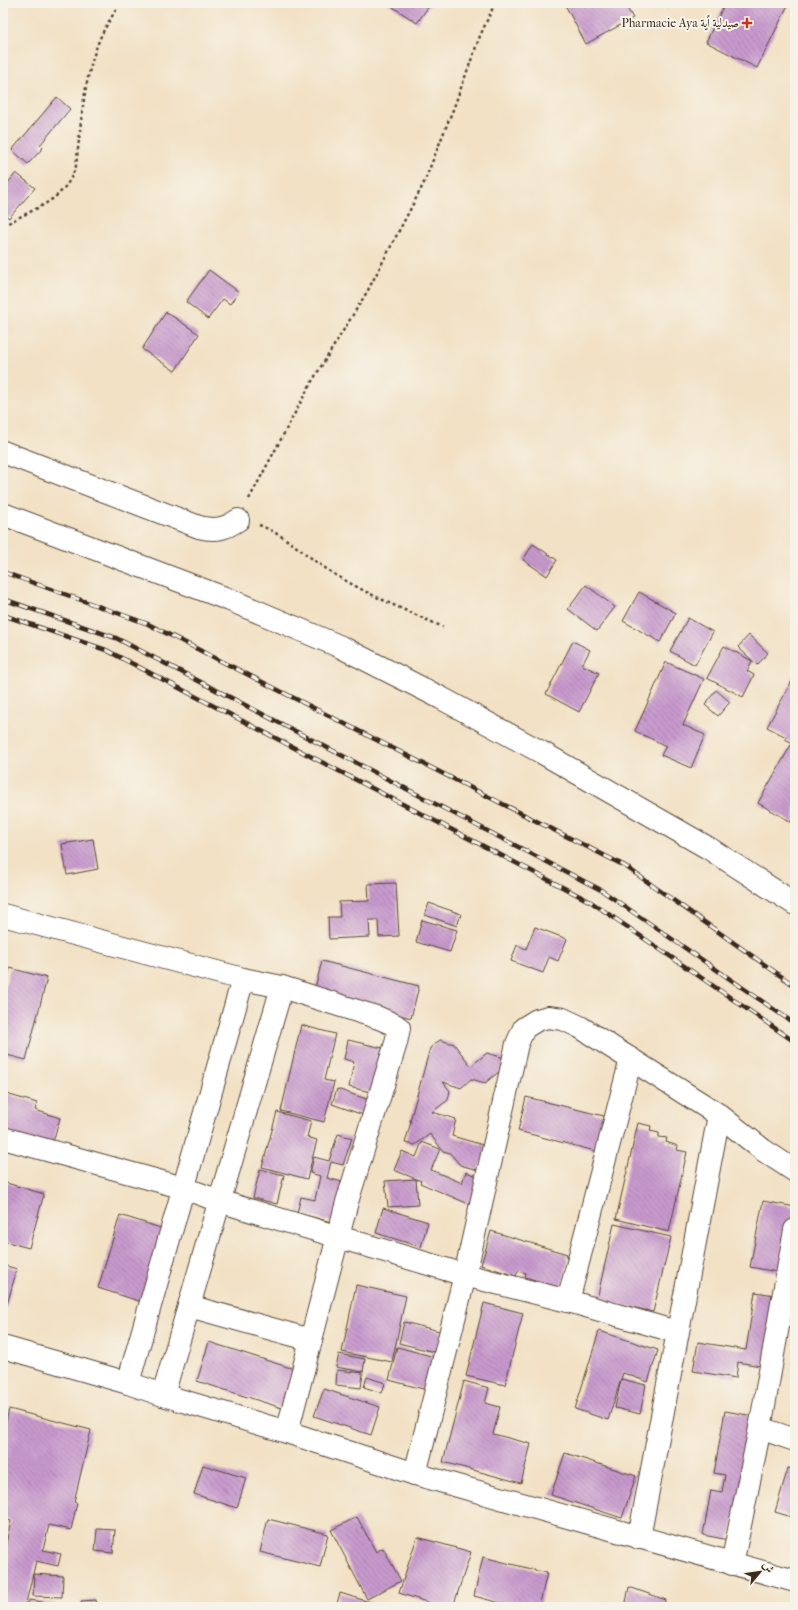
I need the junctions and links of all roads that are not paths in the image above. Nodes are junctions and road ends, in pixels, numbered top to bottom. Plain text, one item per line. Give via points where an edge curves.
1 (3, 452) edge
2 (3, 514) edge
3 (238, 520) road end
4 (795, 904) edge
5 (3, 916) edge
6 (243, 979) junction
7 (282, 987) junction
8 (631, 1059) junction
9 (719, 1115) junction
10 (3, 1138) edge
11 (795, 1171) edge
12 (184, 1188) junction
13 (219, 1202) junction
14 (795, 1230) edge
15 (338, 1237) junction
16 (465, 1275) junction
17 (568, 1301) junction
18 (189, 1306) junction
19 (677, 1332) junction
20 (311, 1340) junction
21 (3, 1348) edge
22 (128, 1382) junction
23 (163, 1395) junction
24 (760, 1428) junction
25 (287, 1432) junction
26 (795, 1440) edge
27 (415, 1474) junction
28 (639, 1538) junction
29 (732, 1564) junction
30 (795, 1581) edge

1 - 3 street via 199,528 219,529
2 - 4 street via 230,600 340,646 541,752 710,849
5 - 6 street
6 - 7 street
6 - 12 street
7 - 13 street
7 - 15 street via 379,1018 399,1028
8 - 9 street
8 - 16 street via 564,1019 548,1017 524,1028 518,1044
8 - 17 street
9 - 11 street via 763,1150
9 - 19 street
10 - 12 street
12 - 13 street
12 - 22 street
13 - 15 street
13 - 18 street
14 - 24 street
15 - 16 street
15 - 20 street
16 - 17 street
16 - 27 street
17 - 19 street
18 - 20 street
18 - 23 street
19 - 28 street
20 - 25 street
21 - 22 street
22 - 23 street
23 - 25 street
24 - 26 street
24 - 29 street
25 - 27 street
27 - 28 street
28 - 29 street
29 - 30 street

